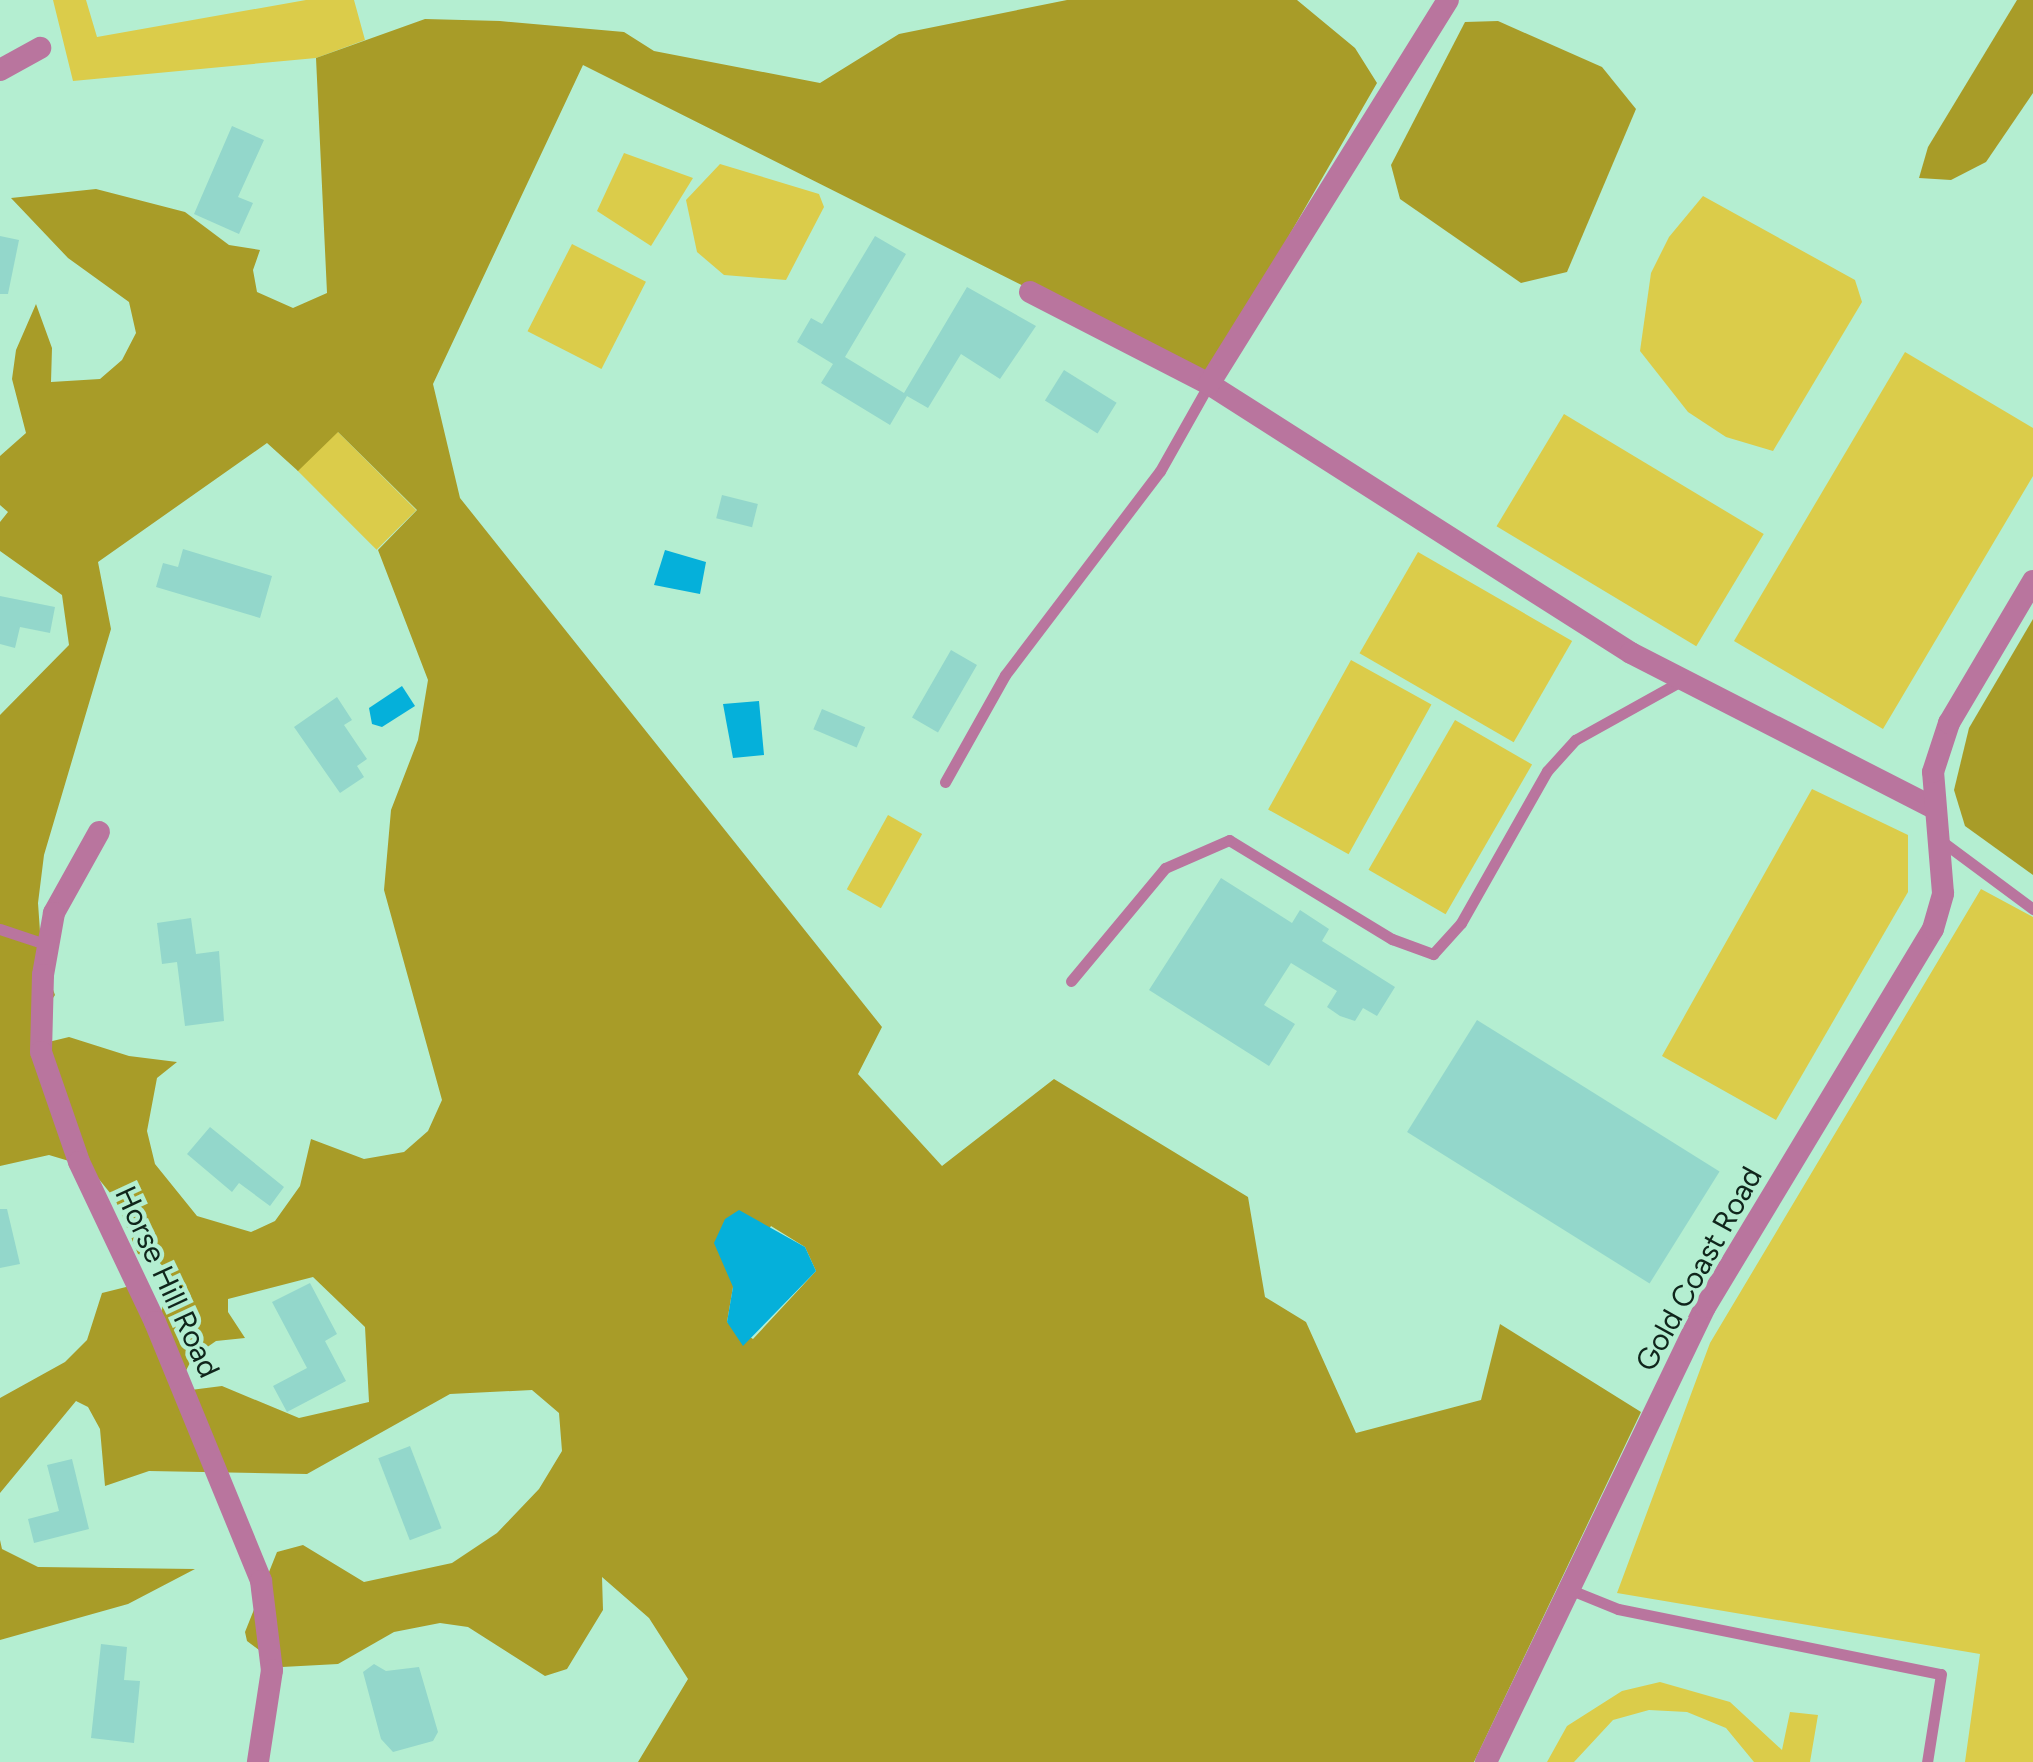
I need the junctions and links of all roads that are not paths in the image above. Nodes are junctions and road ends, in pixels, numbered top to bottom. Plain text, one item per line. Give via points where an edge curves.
1 (1448, 0) edge
2 (40, 48) dead end
3 (0, 70) edge
4 (1030, 292) dead end
5 (1209, 384) junction
6 (2033, 581) edge
7 (1683, 680) junction
8 (945, 782) dead end
9 (1934, 808) junction
10 (98, 832) dead end
11 (1939, 839) junction
12 (2033, 909) edge
13 (0, 928) edge
14 (48, 944) junction
15 (1070, 981) dead end
16 (1570, 1590) junction
17 (258, 1762) edge
18 (1486, 1762) edge
19 (1927, 1762) edge

1 - 5 street
2 - 3 street
4 - 5 street
5 - 7 street
5 - 8 lane via 1160,471 1005,675
6 - 9 street, Gold Coast Road via 1949,723 1933,772
7 - 9 street
7 - 15 lane via 1574,740 1547,771 1461,923 1433,954 1392,939 1229,840 1164,868
9 - 11 street, Gold Coast Road
10 - 14 street, Horse Hill Road via 70,876
11 - 12 lane
11 - 16 street, Gold Coast Road via 1943,893 1933,929 1705,1308
13 - 14 lane
14 - 17 street, Horse Hill Road via 40,1016 50,1085 261,1581 272,1670
16 - 18 street, Gold Coast Road
16 - 19 lane via 1618,1609 1941,1674

